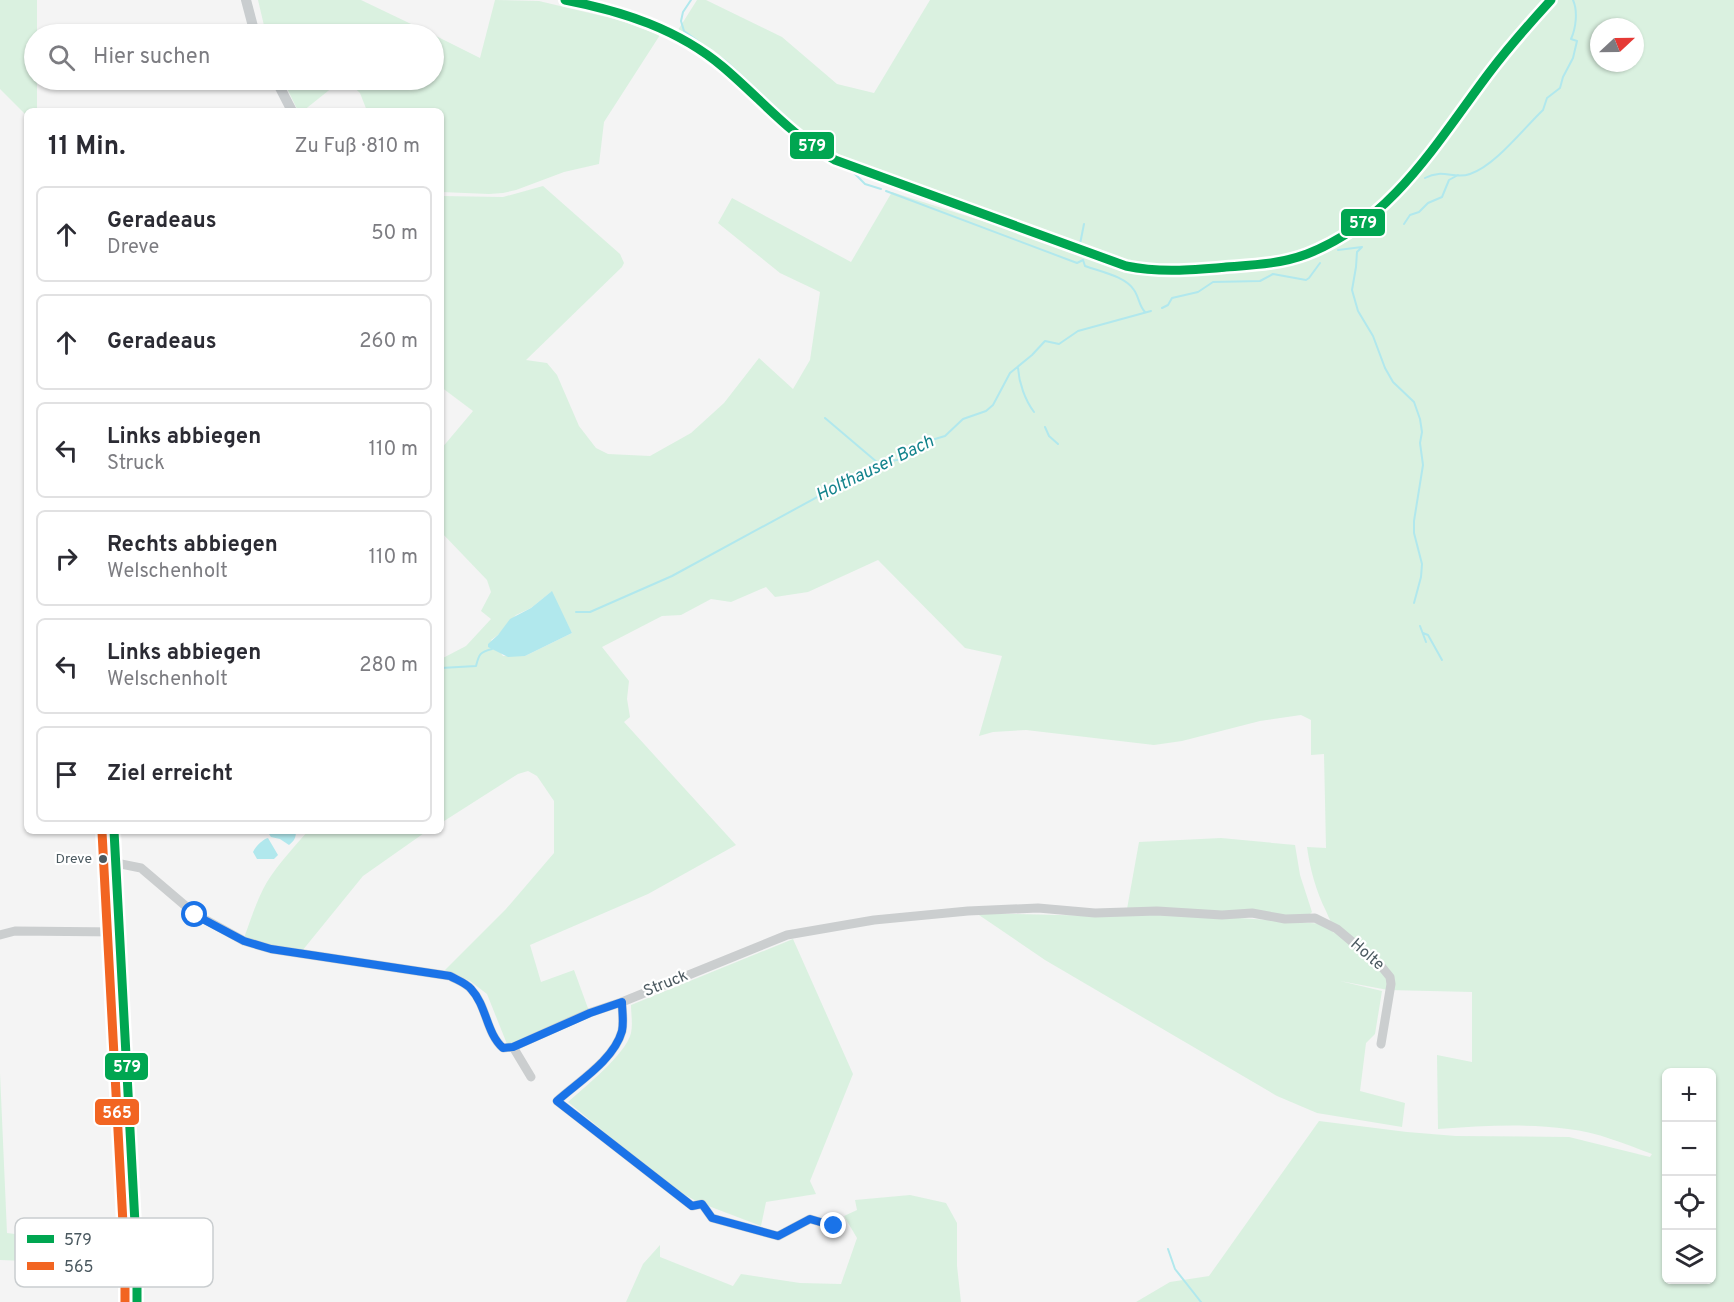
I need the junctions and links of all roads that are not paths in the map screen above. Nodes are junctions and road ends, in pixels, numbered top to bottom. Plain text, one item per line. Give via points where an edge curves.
1 (246, 0) edge
2 (565, 0) edge
3 (1551, 0) edge
4 (252, 24) edge
5 (281, 90) edge
6 (290, 108) edge
7 (114, 834) edge
8 (116, 863) junction
9 (1315, 918) joint
10 (119, 932) junction
11 (0, 935) edge
12 (622, 1002) junction
13 (1381, 1044) dead end
14 (513, 1047) junction
15 (531, 1077) dead end
16 (135, 1218) edge
17 (834, 1226) dead end
18 (136, 1287) edge
19 (136, 1302) edge

1 - 4 main road
2 - 3 street via 632,18 695,45 802,141 835,160 1100,257 1152,272 1243,266 1293,258 1344,235 1397,193
5 - 6 main road
7 - 8 main road
8 - 10 main road
8 - 14 street via 141,868 195,915 244,941 271,949 450,976 470,987 483,1006 495,1041 503,1048
9 - 12 street, Struck via 1038,908 874,920 787,935
9 - 13 street, Holte via 1337,928 1390,977
10 - 11 street
10 - 16 main road
12 - 14 street, Struck
12 - 17 street via 623,1029 618,1041 584,1081 557,1101 692,1206 702,1204 712,1218 778,1236 810,1219
14 - 15 street
18 - 19 main road

